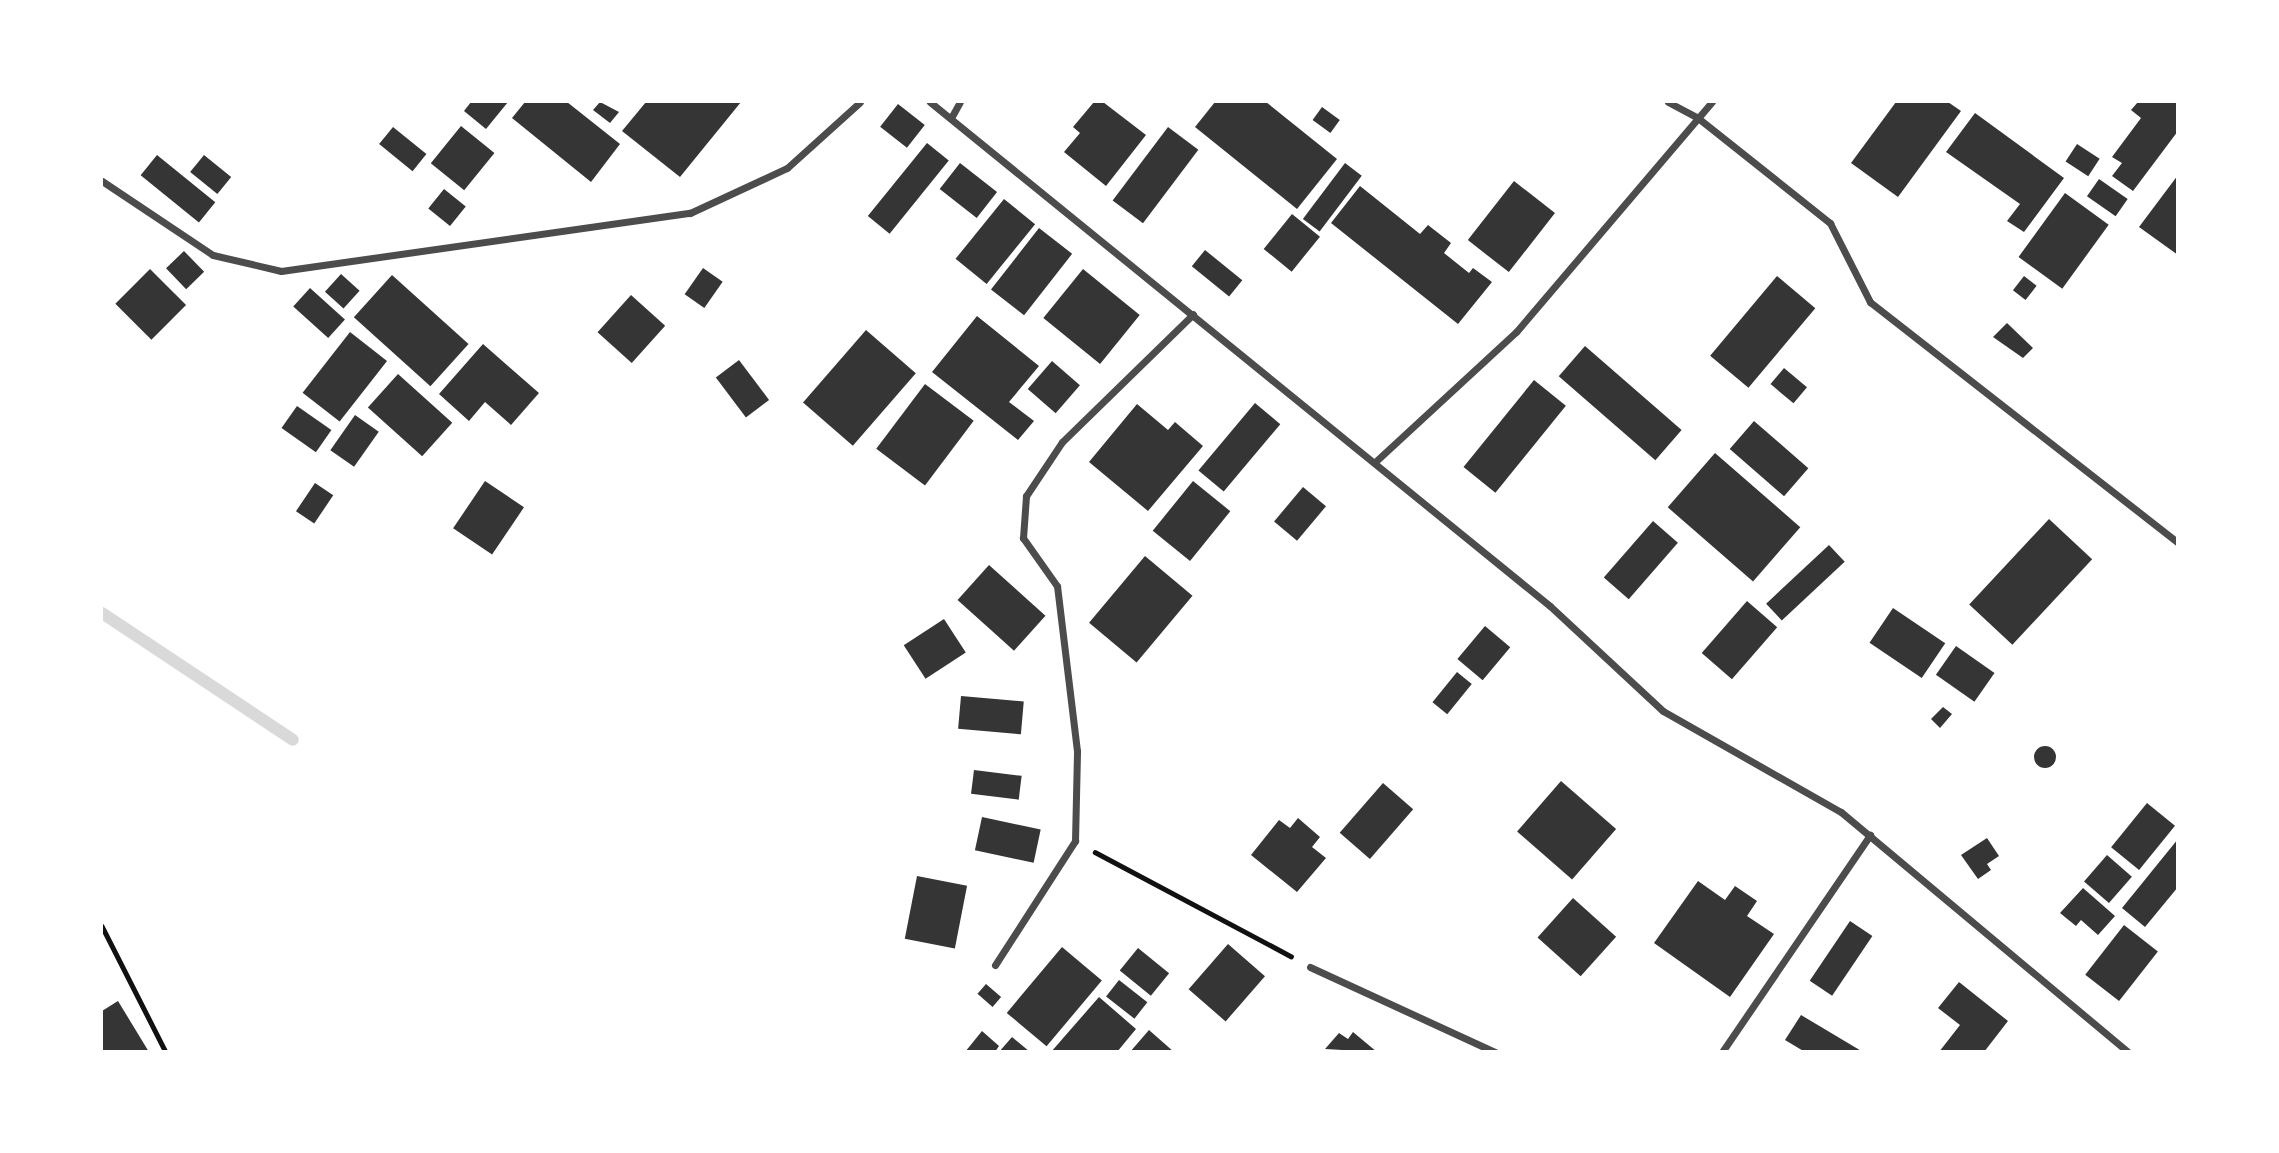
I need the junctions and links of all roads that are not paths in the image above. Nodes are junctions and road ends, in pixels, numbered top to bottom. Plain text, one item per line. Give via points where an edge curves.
1 (860, 102) edge
2 (930, 102) edge
3 (960, 102) edge
4 (1668, 102) edge
5 (1712, 102) edge
6 (951, 118) junction
7 (1698, 118) junction
8 (102, 181) edge
9 (1194, 314) junction
10 (1375, 461) junction
11 (2178, 543) edge
12 (1870, 835) junction
13 (995, 965) dead end
14 (1310, 967) road end
15 (1496, 1052) edge
16 (1722, 1052) edge
17 (2128, 1052) edge

1 - 8 street via 788,168 690,213 281,271 213,255
2 - 6 street
3 - 6 street
4 - 7 street
5 - 7 street
6 - 9 street
7 - 10 street via 1516,331
7 - 11 street via 1830,223 1870,302
9 - 10 street
9 - 13 street via 1062,442 1026,496 1023,538 1057,586 1077,751 1075,841
10 - 12 street via 1550,607 1663,711 1841,812
12 - 16 street
12 - 17 street
14 - 15 street

